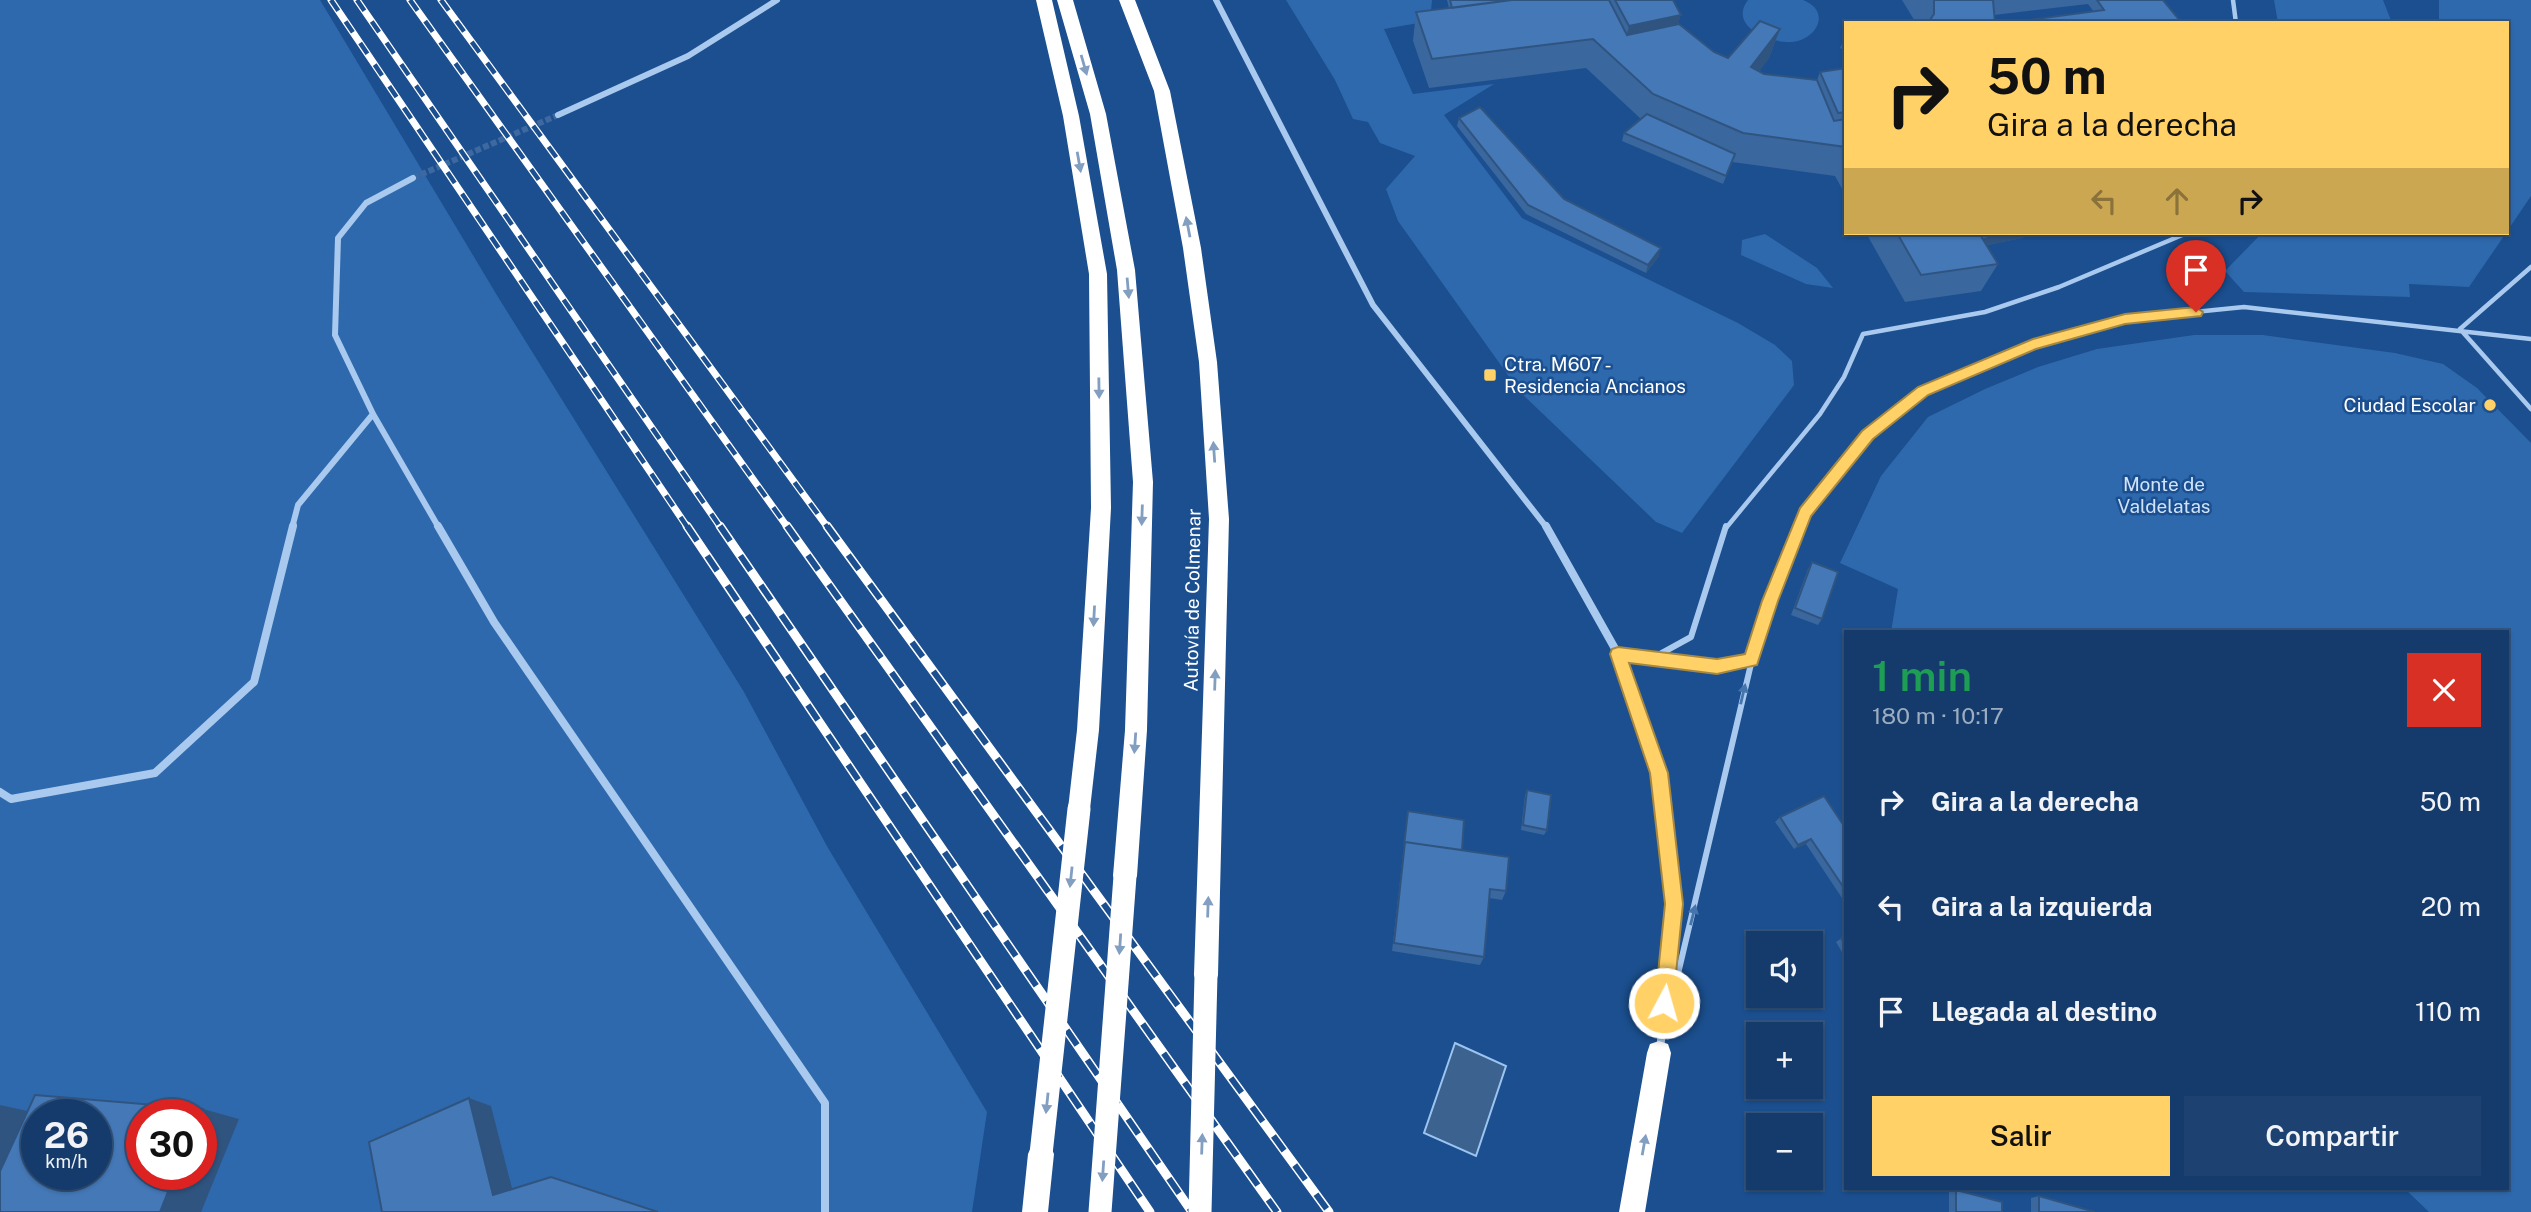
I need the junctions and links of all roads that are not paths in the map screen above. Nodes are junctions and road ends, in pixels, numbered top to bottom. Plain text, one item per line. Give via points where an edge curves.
1 (777, 0) edge
2 (1044, 0) edge
3 (1065, 0) edge
4 (1128, 0) edge
5 (1216, 0) edge
6 (2233, 0) edge
7 (2236, 21) edge
8 (558, 115) tunnel mouth
9 (413, 178) tunnel mouth
10 (2182, 235) edge
11 (2530, 269) edge
12 (2531, 278) edge
13 (2460, 329) junction
14 (2531, 339) edge
15 (2531, 410) edge
16 (373, 414) junction
17 (1618, 654) junction
18 (1651, 659) junction
19 (1751, 660) junction
20 (0, 792) edge
21 (1659, 1053) junction
22 (825, 1212) edge
23 (1035, 1212) edge
24 (1100, 1212) edge
25 (1200, 1212) edge
26 (1632, 1212) edge

1 - 8 street via 688,56
2 -> 23 highway, bridge via 1071,116 1098,274 1101,508 1088,730
3 -> 24 highway, bridge via 1098,114 1126,270 1143,482 1136,730
25 -> 4 highway, Autovía de Colmenar, bridge via 1219,519 1208,362 1192,248 1162,91
5 - 17 street via 1373,305 1544,523
6 - 7 lane
9 - 16 street via 366,203 338,238 335,335
10 - 18 lane via 2059,287 1985,312 1863,334 1844,377 1820,414 1726,527 1691,637
11 - 12 lane
11 - 13 lane
13 - 14 lane
13 - 15 lane
13 - 19 lane via 2244,307 2125,319 2033,345 1923,391 1867,435 1805,512
16 - 20 street via 298,505 254,682 155,773 11,799
16 - 22 street via 494,622 825,1103
17 - 18 lane
17 - 21 street via 1659,773 1674,904
18 - 19 lane via 1717,667
21 -> 19 lane
26 -> 21 highway

